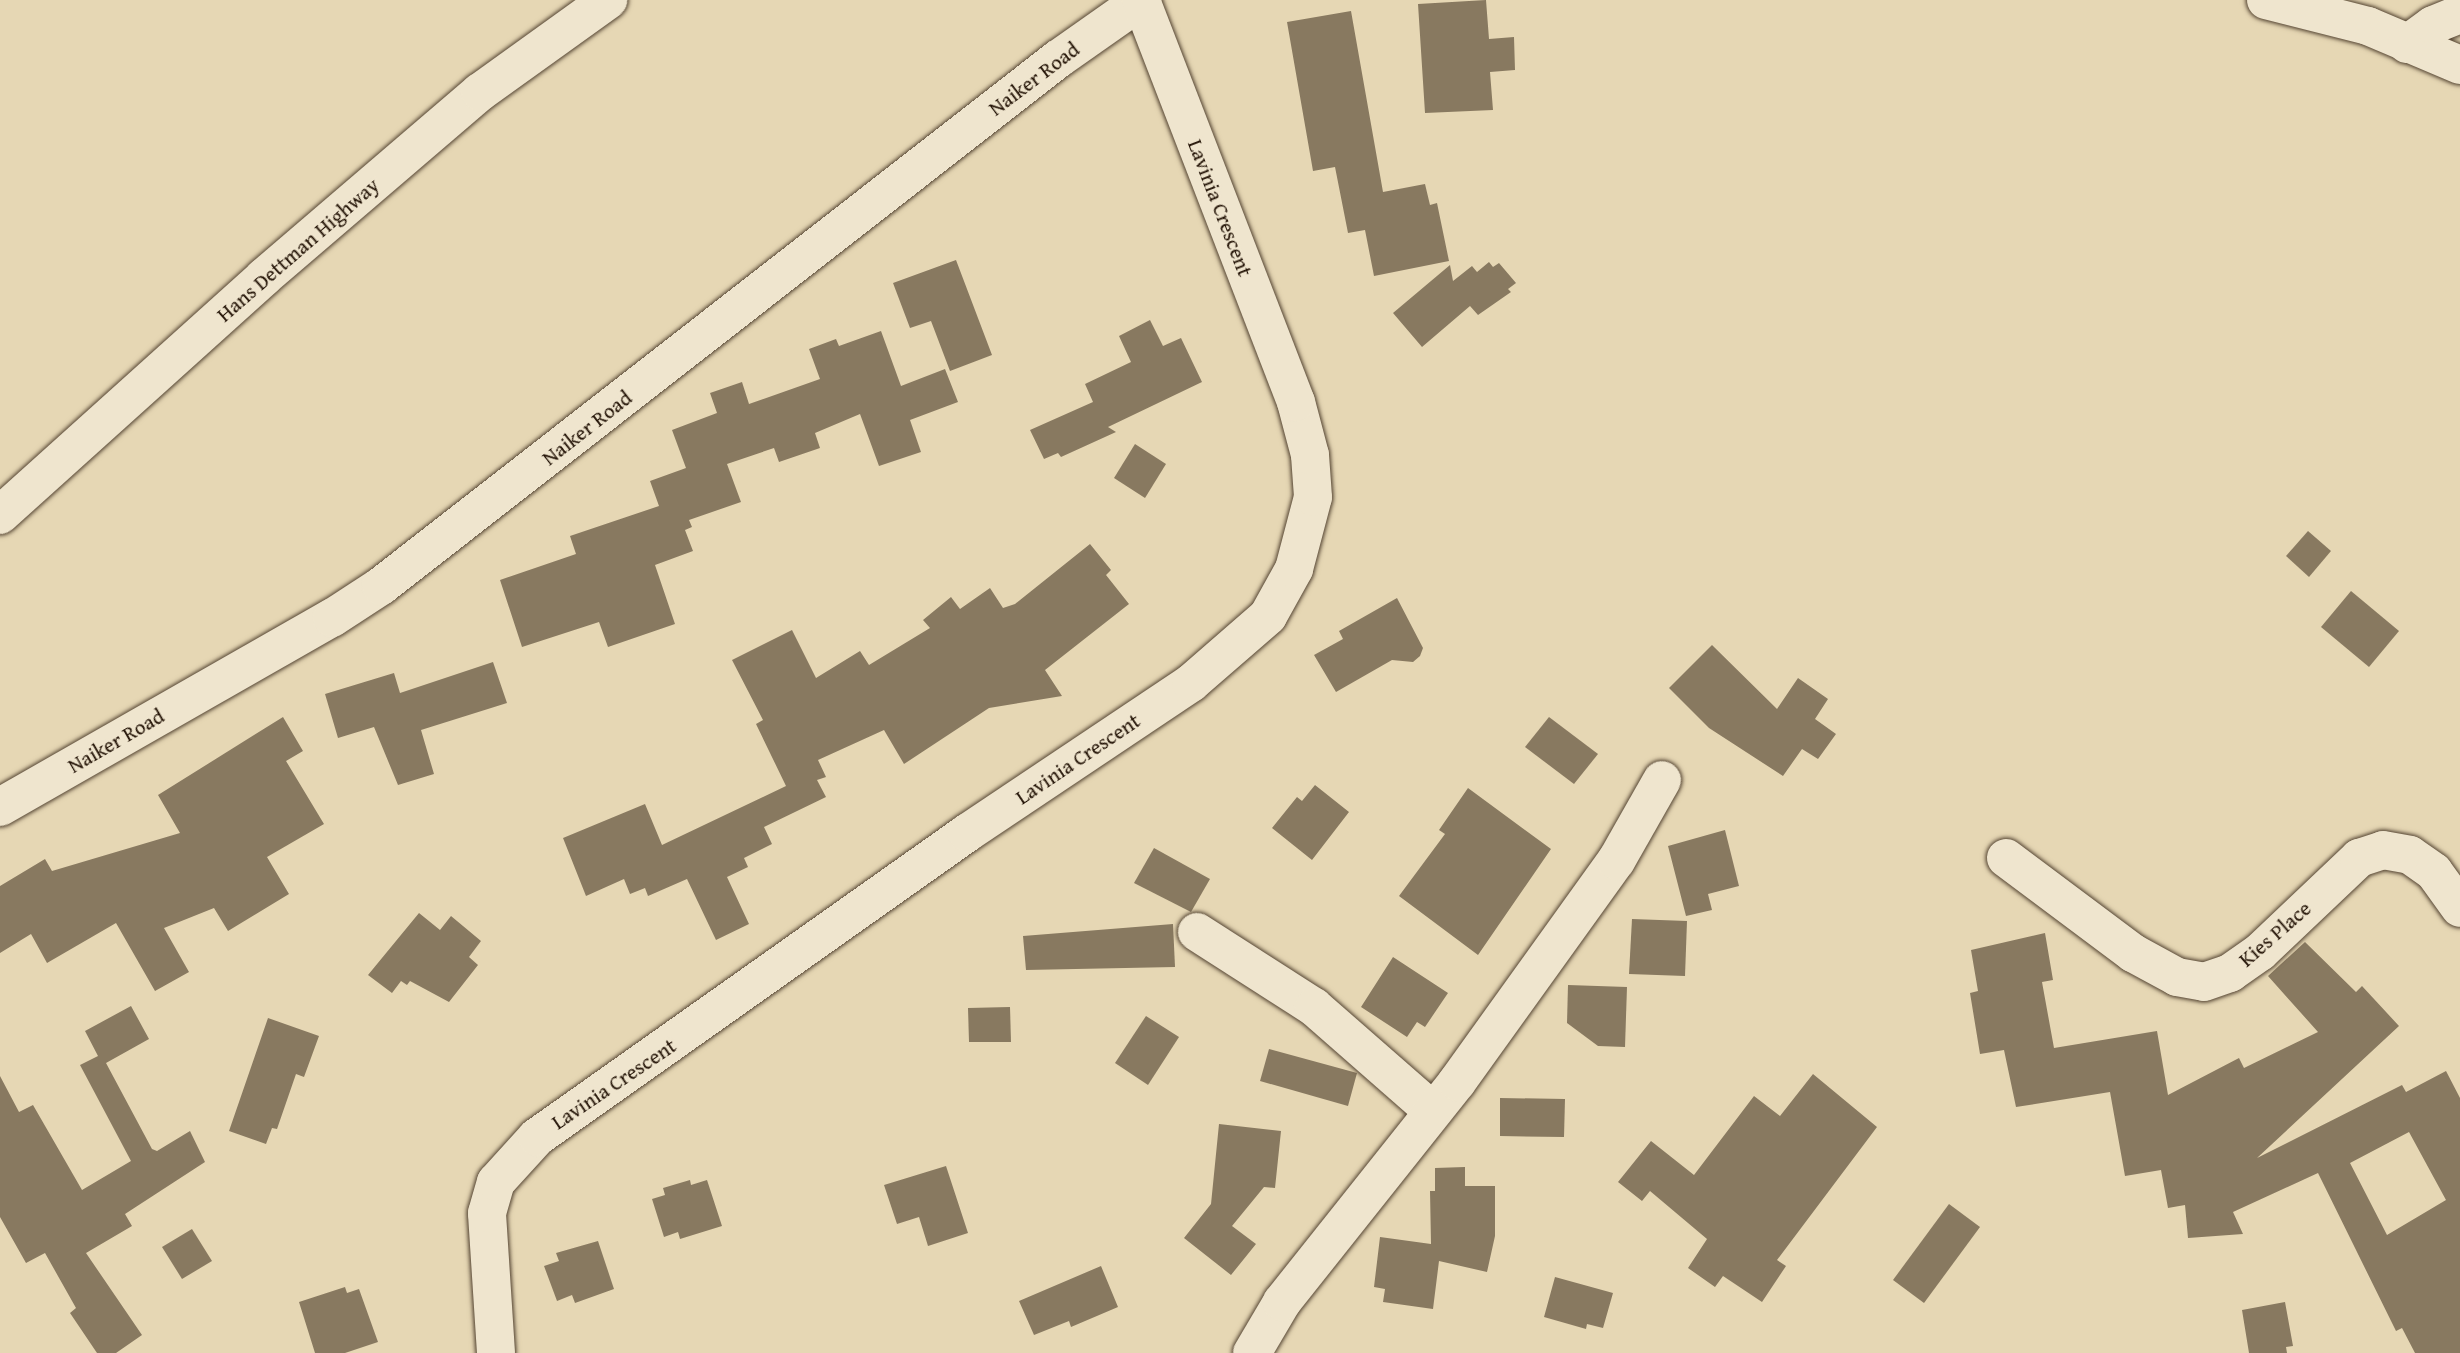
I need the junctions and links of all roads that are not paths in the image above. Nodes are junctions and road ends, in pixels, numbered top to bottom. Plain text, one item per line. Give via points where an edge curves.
1 (608, 0) edge
2 (1141, 0) edge
3 (2266, 0) edge
4 (2460, 14) edge
5 (2407, 44) junction
6 (2460, 65) edge
7 (0, 515) edge
8 (1662, 780) dead end
9 (0, 807) edge
10 (2006, 858) dead end
11 (2460, 908) edge
12 (1197, 932) dead end
13 (1433, 1111) junction
14 (496, 1353) edge
15 (1252, 1353) edge

1 - 7 street, Hans Dettman Highway via 480,92 264,277
2 - 9 street, Naiker Road via 381,586
2 - 14 street, Lavinia Crescent via 1296,402 1310,456 1313,497 1308,530 1294,569 1268,616 1191,683 967,833 537,1137 496,1182 487,1213
3 - 5 street via 2368,26
4 - 5 street via 2433,24
5 - 6 street
8 - 13 street via 1616,861
10 - 11 street, Kies Place via 2133,953 2176,977 2204,982 2230,973 2260,952 2359,858 2383,849 2410,855 2434,872
12 - 13 street via 1314,1007
13 - 15 street via 1313,1262

